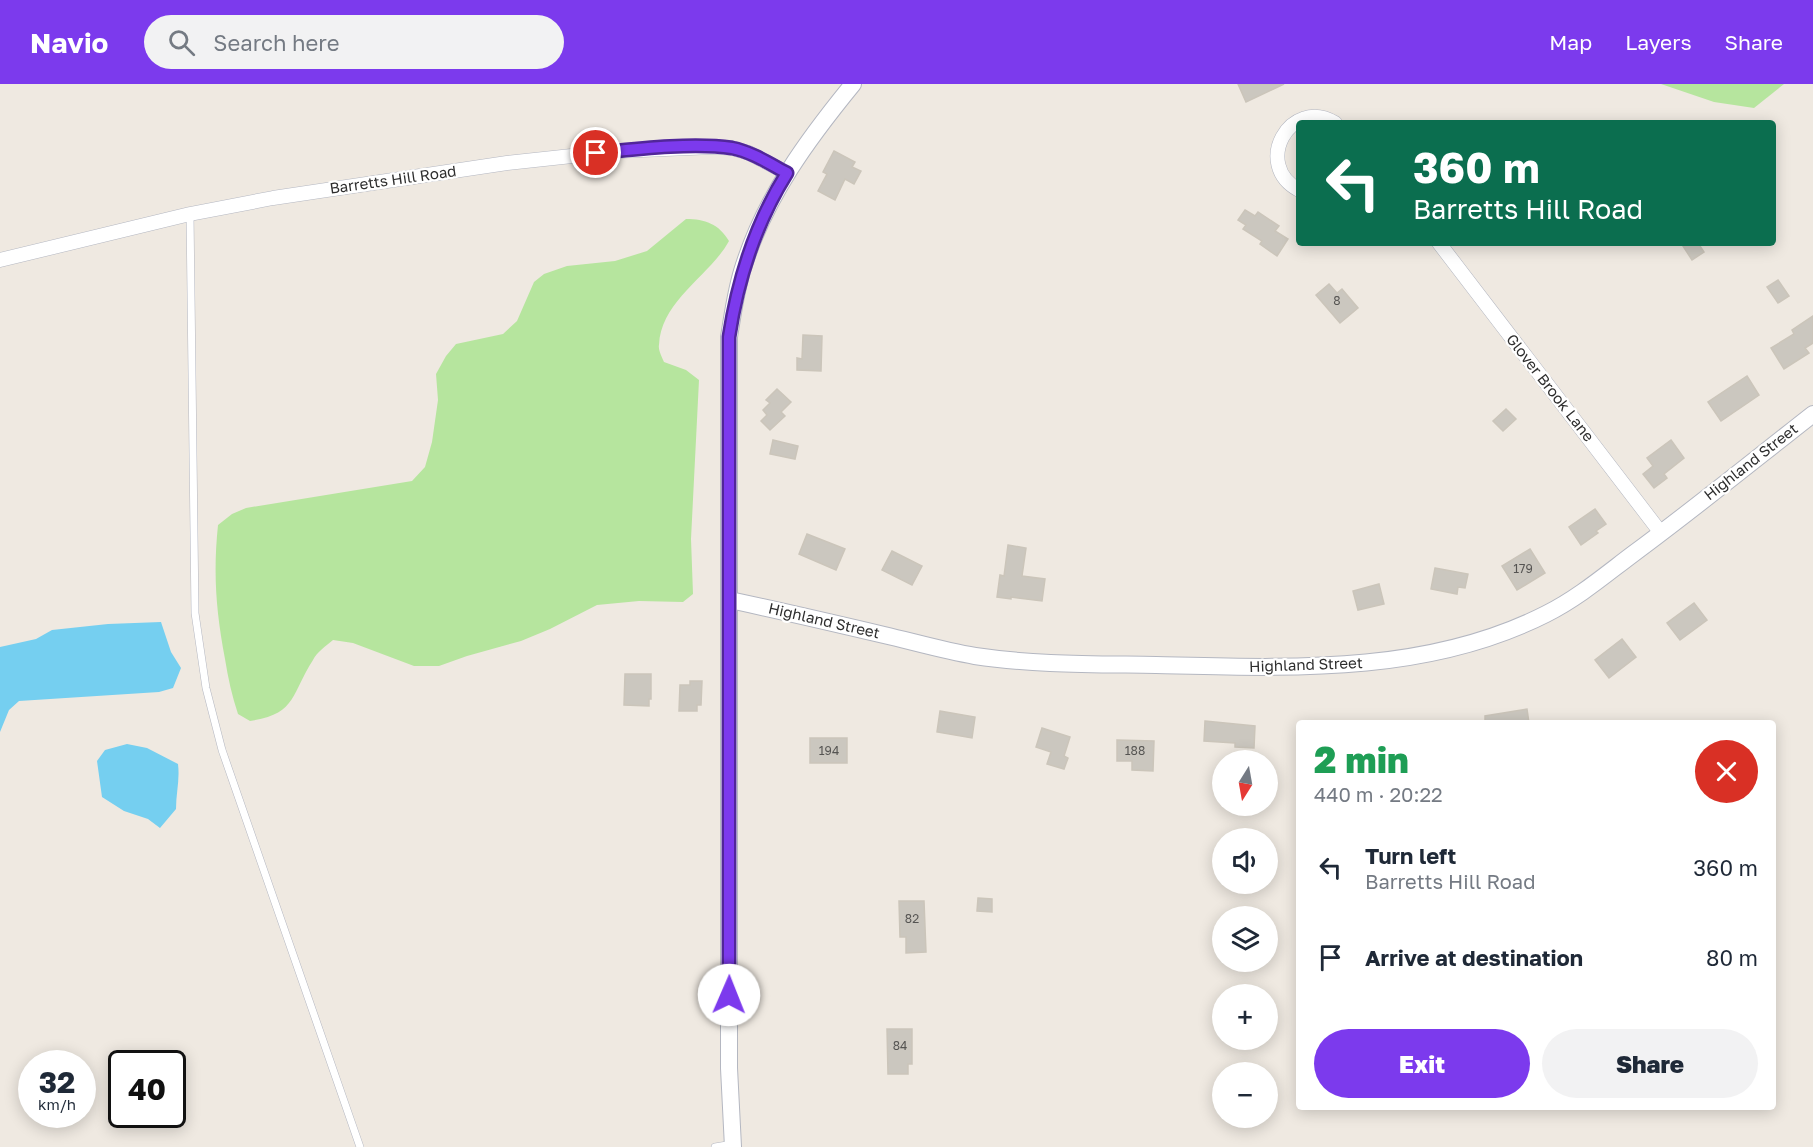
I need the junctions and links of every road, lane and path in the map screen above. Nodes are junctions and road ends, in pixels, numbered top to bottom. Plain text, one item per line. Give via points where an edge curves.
1 (853, 84) edge
2 (1301, 120) edge
3 (1326, 120) edge
4 (1296, 123) edge
5 (787, 173) junction
6 (1296, 188) edge
7 (190, 214) junction
8 (1441, 246) edge
9 (0, 260) edge
10 (1813, 414) edge
11 (1661, 533) junction
12 (730, 600) junction
13 (733, 1146) edge
14 (360, 1147) edge
15 (715, 1147) edge

1 - 5 street
2 - 3 street
4 - 6 street via 1285,132 1277,157 1279,169
5 - 7 street, Barretts Hill Road via 732,148 675,147 507,163 344,186
5 - 12 street via 771,198 744,265 729,337
7 - 9 street, Barretts Hill Road
7 - 14 lane via 195,613 206,688 222,750
8 - 11 street, Glover Brook Lane
10 - 11 street, Highland Street
11 - 12 street, Highland Street via 1580,594 1526,624 1449,651 1377,662 1266,668 1011,660 940,648
12 - 13 street via 729,1047
13 - 15 lane

